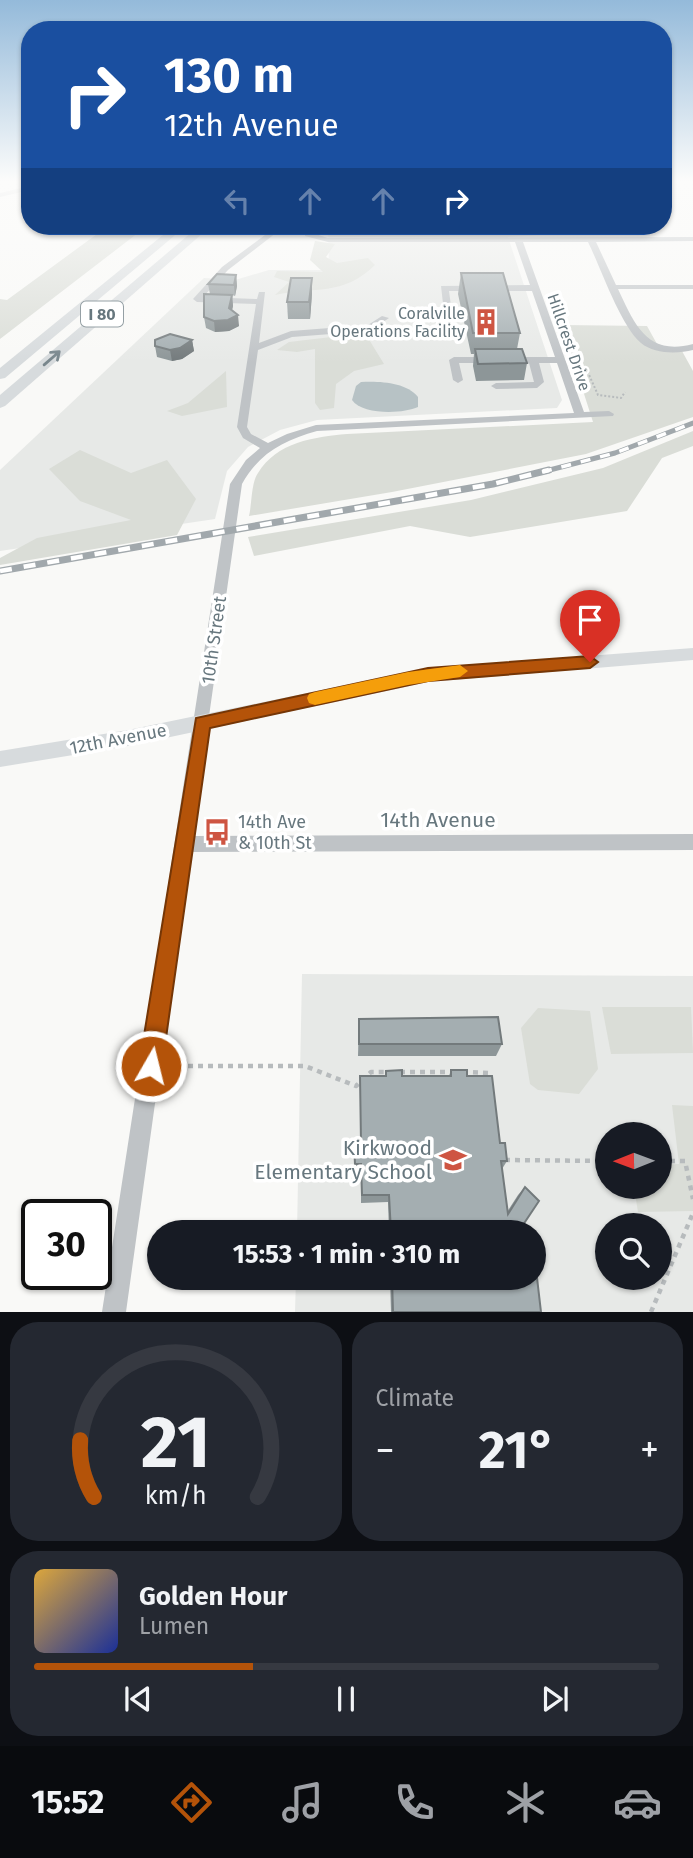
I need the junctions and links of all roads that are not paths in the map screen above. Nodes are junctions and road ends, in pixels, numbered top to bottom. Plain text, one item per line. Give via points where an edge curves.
1 (162, 241) edge
2 (187, 241) edge
3 (258, 241) edge
4 (520, 241) edge
5 (592, 241) edge
6 (615, 287) junction
7 (693, 287) edge
8 (536, 288) junction
9 (385, 318) dead end
10 (449, 321) dead end
11 (693, 347) edge
12 (254, 348) junction
13 (533, 360) junction
14 (562, 363) junction
15 (0, 375) edge
16 (458, 380) dead end
17 (496, 386) dead end
18 (0, 403) edge
19 (609, 414) dead end
20 (580, 415) junction
21 (267, 447) junction
22 (693, 654) edge
23 (202, 723) junction
24 (0, 759) edge
25 (693, 842) edge
26 (184, 844) junction
27 (114, 1312) edge

1 - 15 highway, I 80
18 -> 2 highway, I 80
3 - 12 street via 197,299 261,298
4 - 8 street, Hillcrest Drive
5 - 6 street
6 - 7 street
6 - 11 street via 638,335 653,346 671,350
8 - 10 street via 444,288
8 - 14 street, Hillcrest Drive
9 - 12 street via 370,328 291,334
12 - 21 street via 243,427 247,436
13 - 14 street
13 - 16 street via 454,360
13 - 17 street via 537,385
14 - 20 street, Hillcrest Drive
19 - 20 street, 10th Street
20 - 21 street, 10th Street via 336,426 298,433
21 - 23 street, 10th Street via 250,460 236,484
22 - 23 main road, 12th Avenue via 428,675
23 - 24 main road, 12th Avenue
23 - 26 street, 10th Street
25 - 26 street, 14th Avenue
26 - 27 street, 10th Street

